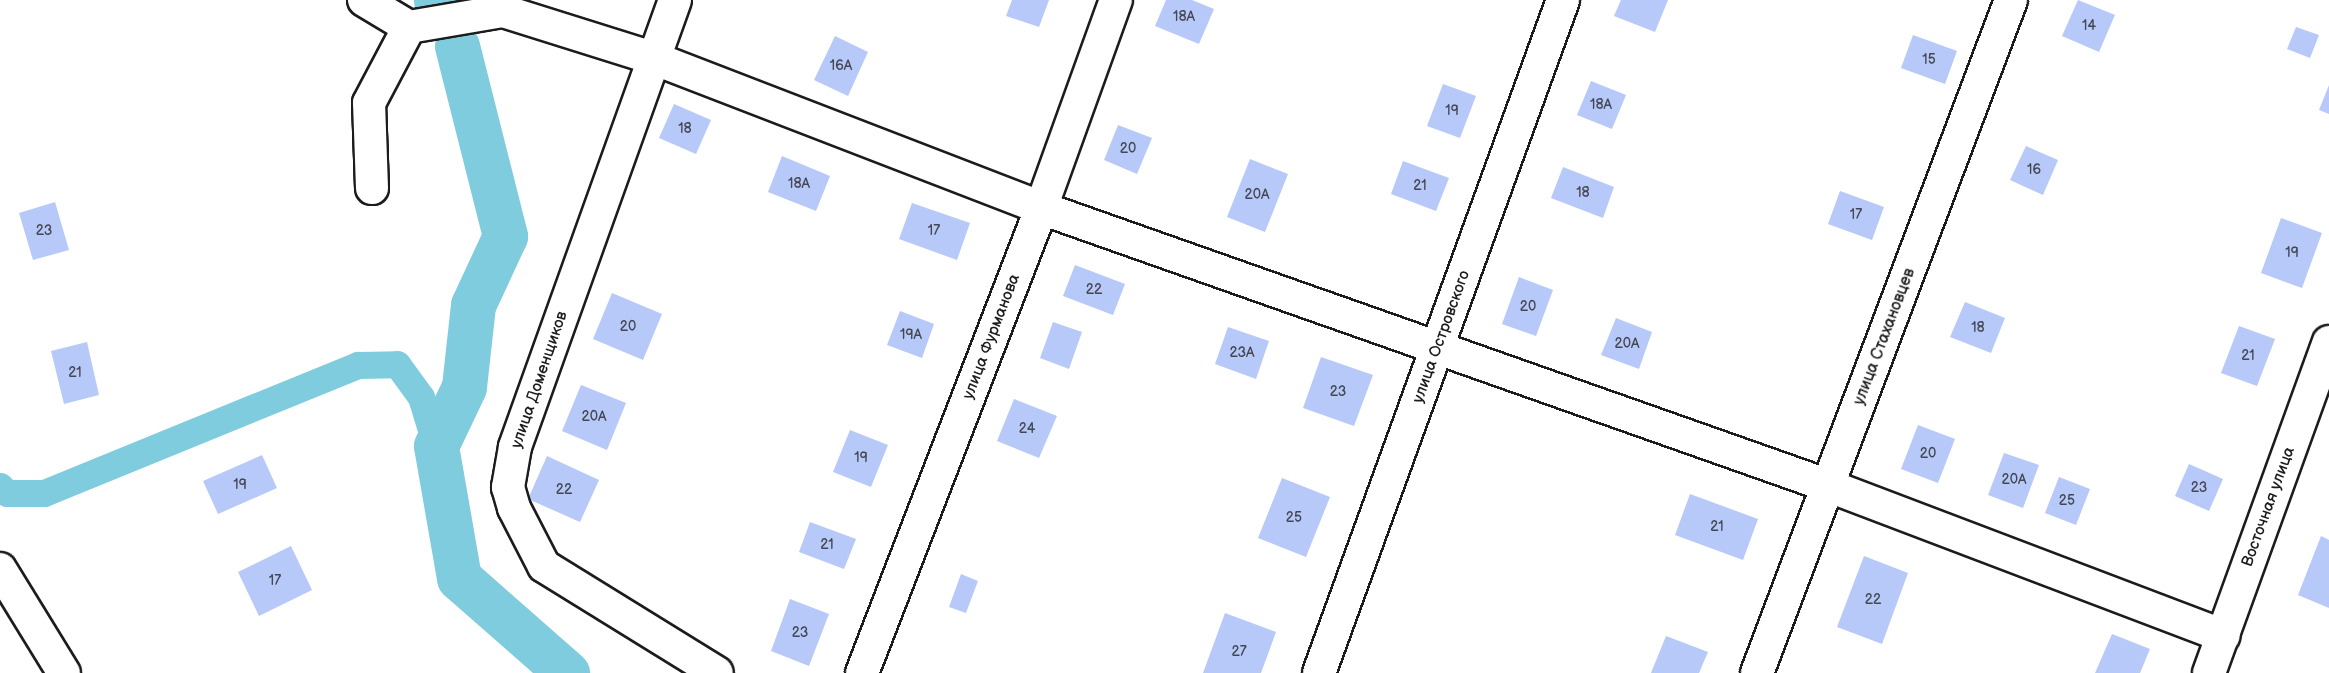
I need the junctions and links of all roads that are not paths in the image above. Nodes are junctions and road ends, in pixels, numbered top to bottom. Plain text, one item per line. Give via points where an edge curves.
1 (364, 0) edge
2 (675, 0) edge
3 (1116, 0) edge
4 (1563, 0) edge
5 (2011, 0) edge
6 (409, 27) junction
7 (653, 58) junction
8 (372, 188) dead end
9 (1041, 208) junction
10 (2329, 342) edge
11 (1438, 349) junction
12 (1829, 486) junction
13 (0, 569) edge
14 (2223, 636) junction
15 (64, 673) edge
16 (717, 673) edge
17 (862, 673) edge
18 (1319, 673) edge
19 (1757, 673) edge
20 (2209, 673) edge

1 - 6 street
2 - 7 street, улица Доменщиков
3 - 9 street, улица Фурманова
4 - 11 street, улица Островского
5 - 12 street, улица Стахановцев
6 - 7 street via 503,11
6 - 8 street via 369,103
7 - 9 street
7 - 16 street, улица Доменщиков via 515,447 508,487 514,508 544,566
9 - 11 street
9 - 17 street, улица Фурманова
10 - 14 street, Восточная улица
11 - 12 street
11 - 18 street, улица Островского
12 - 14 street
12 - 19 street, улица Стахановцев
13 - 15 street
14 - 20 street, Восточная улица

